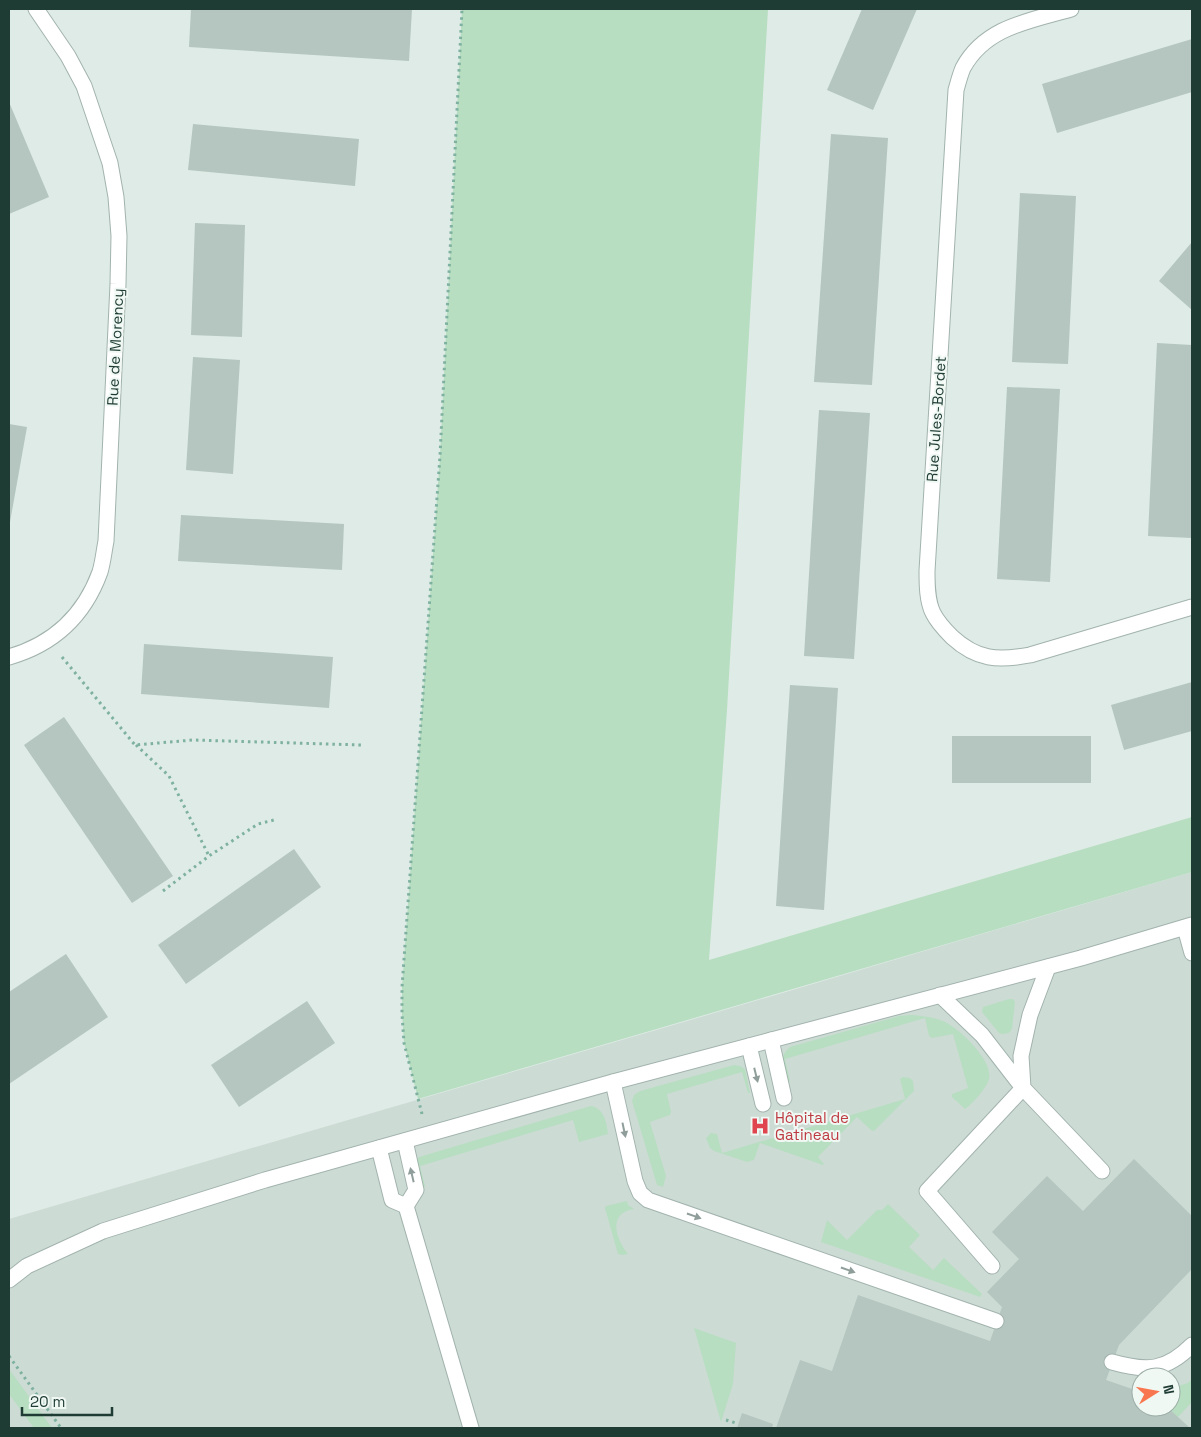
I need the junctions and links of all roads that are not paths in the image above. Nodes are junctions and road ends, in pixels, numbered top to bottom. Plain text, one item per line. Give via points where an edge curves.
1 (36, 9) edge
2 (1071, 9) edge
3 (1192, 607) edge
4 (9, 657) edge
5 (1189, 926) edge
6 (1192, 953) edge
7 (1048, 967) junction
8 (940, 996) junction
9 (771, 1040) junction
10 (749, 1046) junction
11 (613, 1082) junction
12 (1023, 1088) junction
13 (784, 1098) dead end
14 (763, 1104) dead end
15 (405, 1141) junction
16 (379, 1148) junction
17 (1102, 1171) dead end
18 (406, 1206) junction
19 (992, 1266) dead end
20 (9, 1280) edge
21 (996, 1321) dead end
22 (1192, 1345) edge
23 (1112, 1362) dead end
24 (471, 1428) edge

1 - 4 street, Rue de Morency via 84,86 110,163 119,236 118,294 106,541 100,571 89,595 71,621 49,641
2 - 3 street, Rue Jules-Bordet via 1017,24 991,36 975,50 962,70 956,90 928,591 933,612 963,647 982,656 1005,659 1030,655
5 - 6 street
5 - 7 street
7 - 8 street
7 - 12 street via 1030,1016 1021,1056
8 - 9 street
8 - 12 street via 982,1035
9 - 10 street
9 - 13 street
10 - 11 street
10 -> 14 street
11 - 15 street
11 -> 21 street via 635,1181 640,1193 648,1200
12 - 17 street
12 - 19 street via 927,1191
15 - 16 street
18 -> 15 street via 416,1190
16 - 18 street via 392,1200
16 - 20 street via 103,1231 27,1266
18 - 24 street
22 - 23 street via 1180,1357 1163,1366 1132,1368

